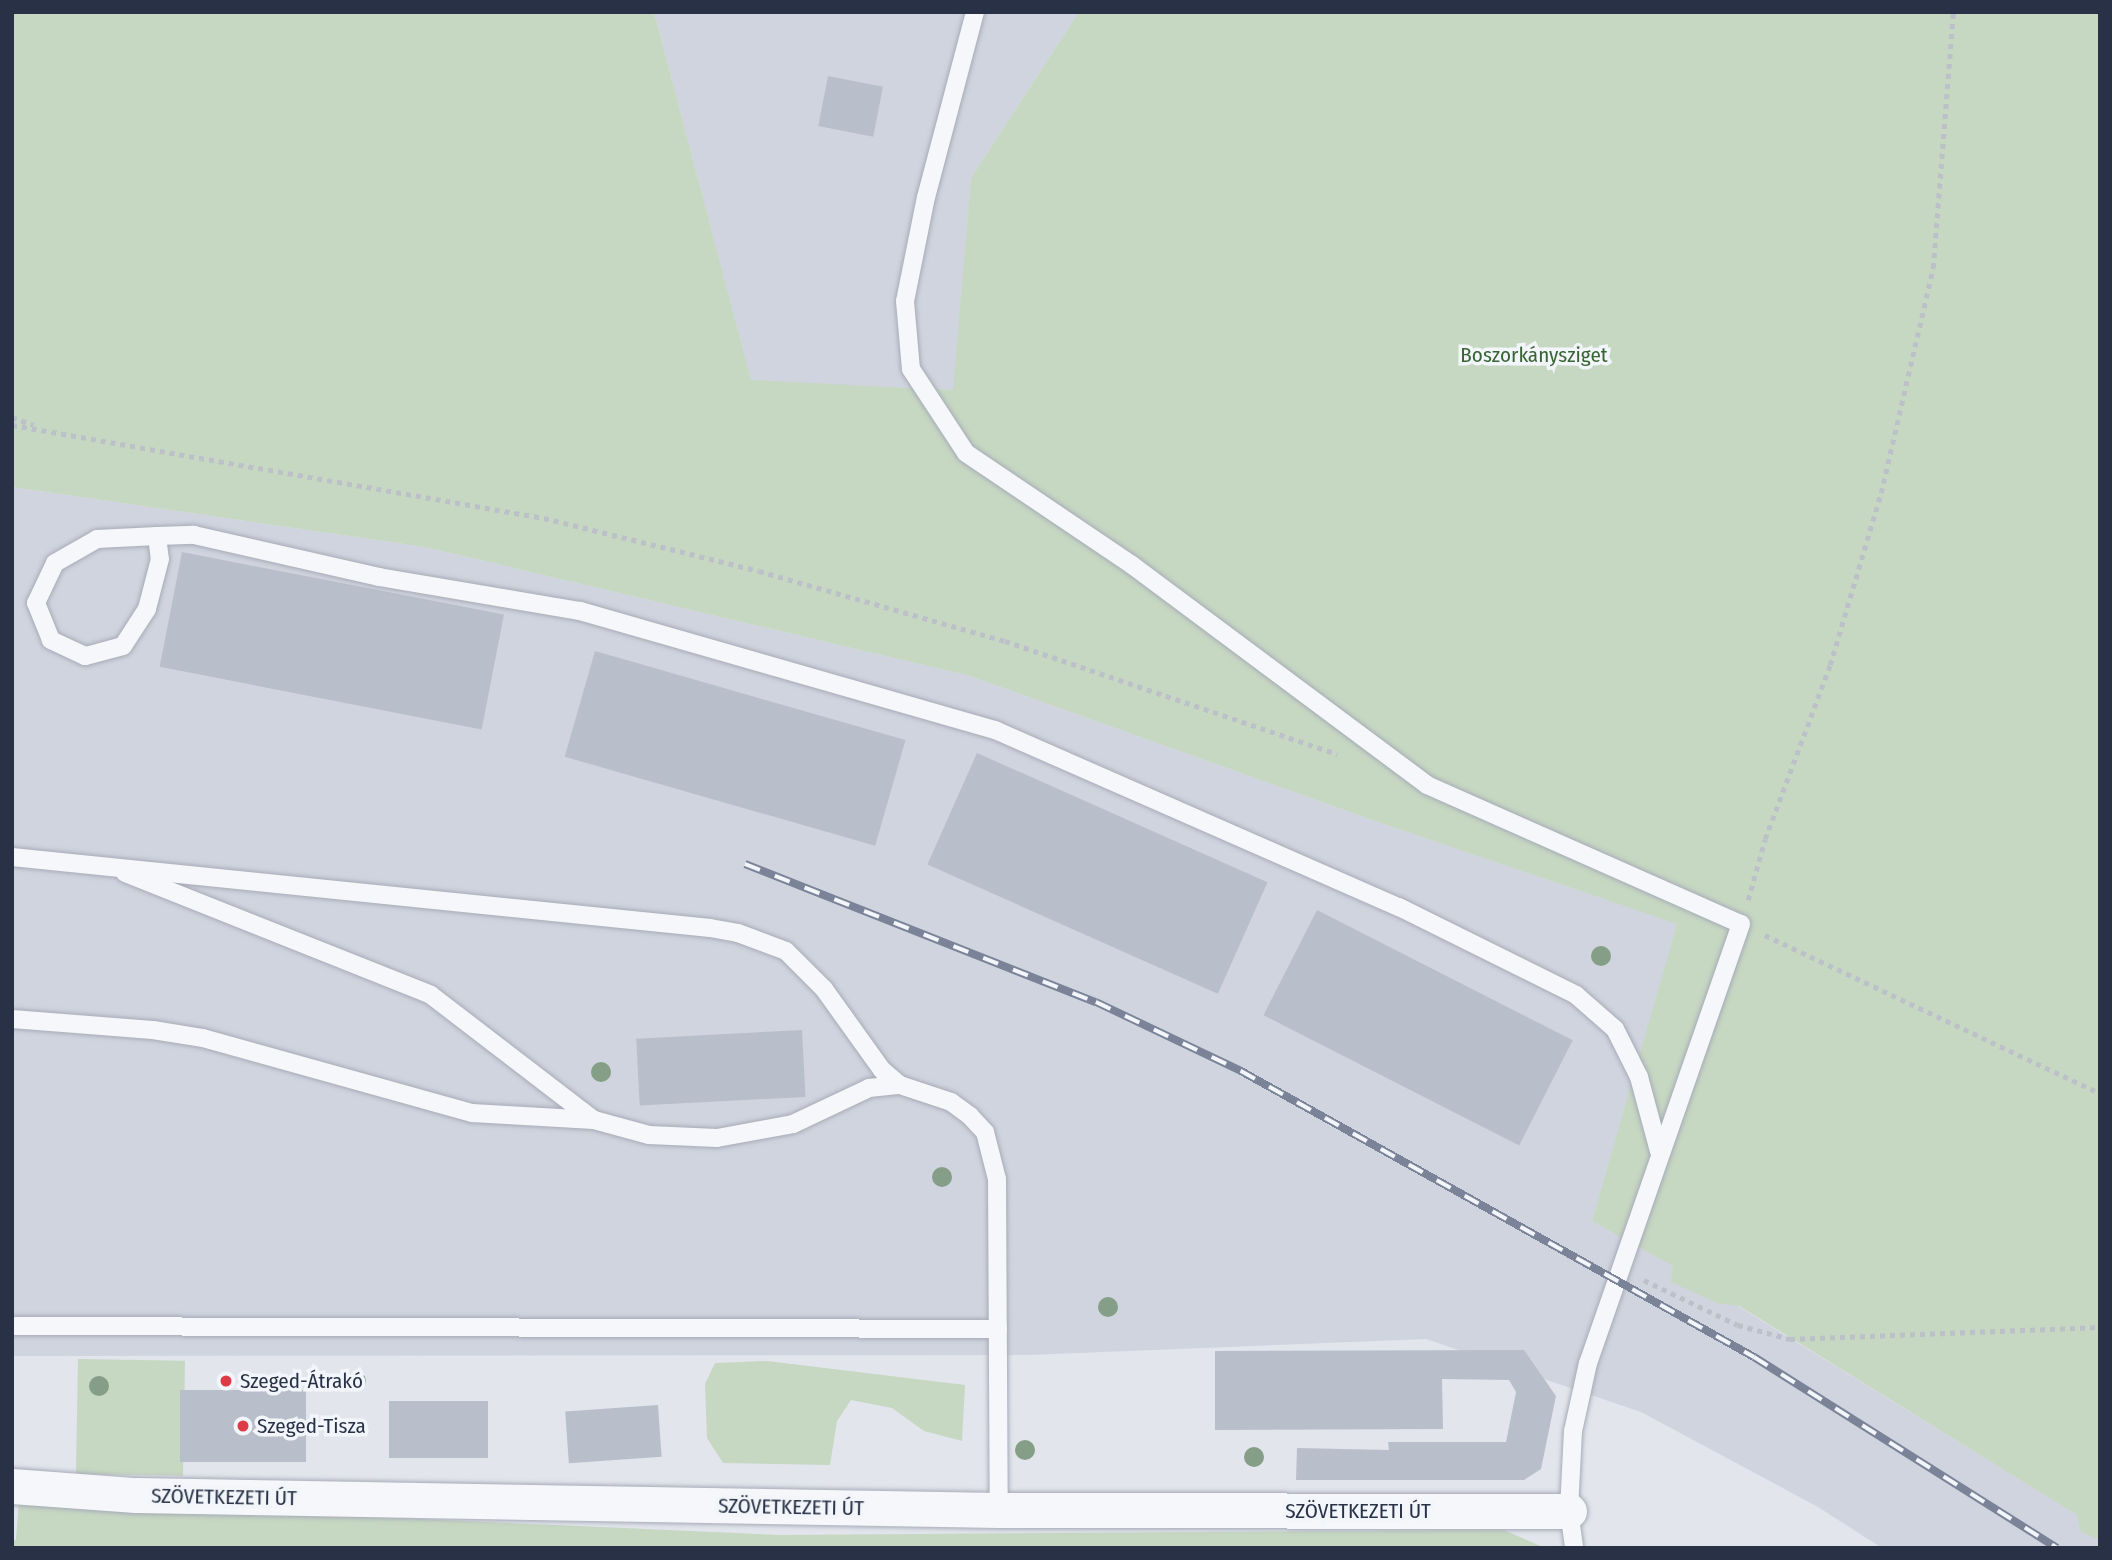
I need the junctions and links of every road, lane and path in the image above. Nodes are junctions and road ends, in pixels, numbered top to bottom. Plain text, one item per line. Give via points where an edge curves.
1 (975, 12) edge
2 (1953, 12) edge
3 (12, 417) edge
4 (12, 425) edge
5 (41, 428) junction
6 (157, 536) junction
7 (1348, 758) dead end
8 (12, 857) edge
9 (104, 865) junction
10 (1741, 924) junction
11 (12, 1019) edge
12 (900, 1085) junction
13 (2100, 1093) edge
14 (594, 1120) junction
15 (1659, 1151) junction
16 (1621, 1269) junction
17 (12, 1326) edge
18 (2100, 1327) edge
19 (998, 1329) junction
20 (12, 1486) edge
21 (999, 1510) junction
22 (1569, 1511) junction
23 (1574, 1548) edge

1 - 10 lane via 926,197 905,301 911,369 966,453 1132,565 1427,785
2 - 10 path via 1933,268 1881,493 1834,652 1765,839
3 - 5 path
4 - 5 path
5 - 7 path via 544,518 759,571 1005,641
6 - 6 lane via 97,539 55,563 36,603 51,639 85,656 123,646 147,609 160,559
6 - 15 lane via 194,535 379,577 580,611 995,730 1399,907 1576,995 1615,1029 1639,1077
8 - 9 lane
9 - 12 lane via 738,933 786,951 805,968 865,1050
9 - 14 lane via 431,995
10 - 13 path
10 - 15 lane
11 - 14 lane via 203,1038 472,1113
12 - 14 lane via 869,1088 793,1124 716,1138 649,1135
12 - 19 lane via 951,1102 985,1132 997,1179
15 - 16 lane
16 - 18 path via 1738,1325 1790,1339
16 - 22 lane via 1580,1396 1573,1431
17 - 19 lane
19 - 21 lane
20 - 21 street, SZÖVETKEZETI ÚT via 136,1495
21 - 22 street, SZÖVETKEZETI ÚT
22 - 23 lane

